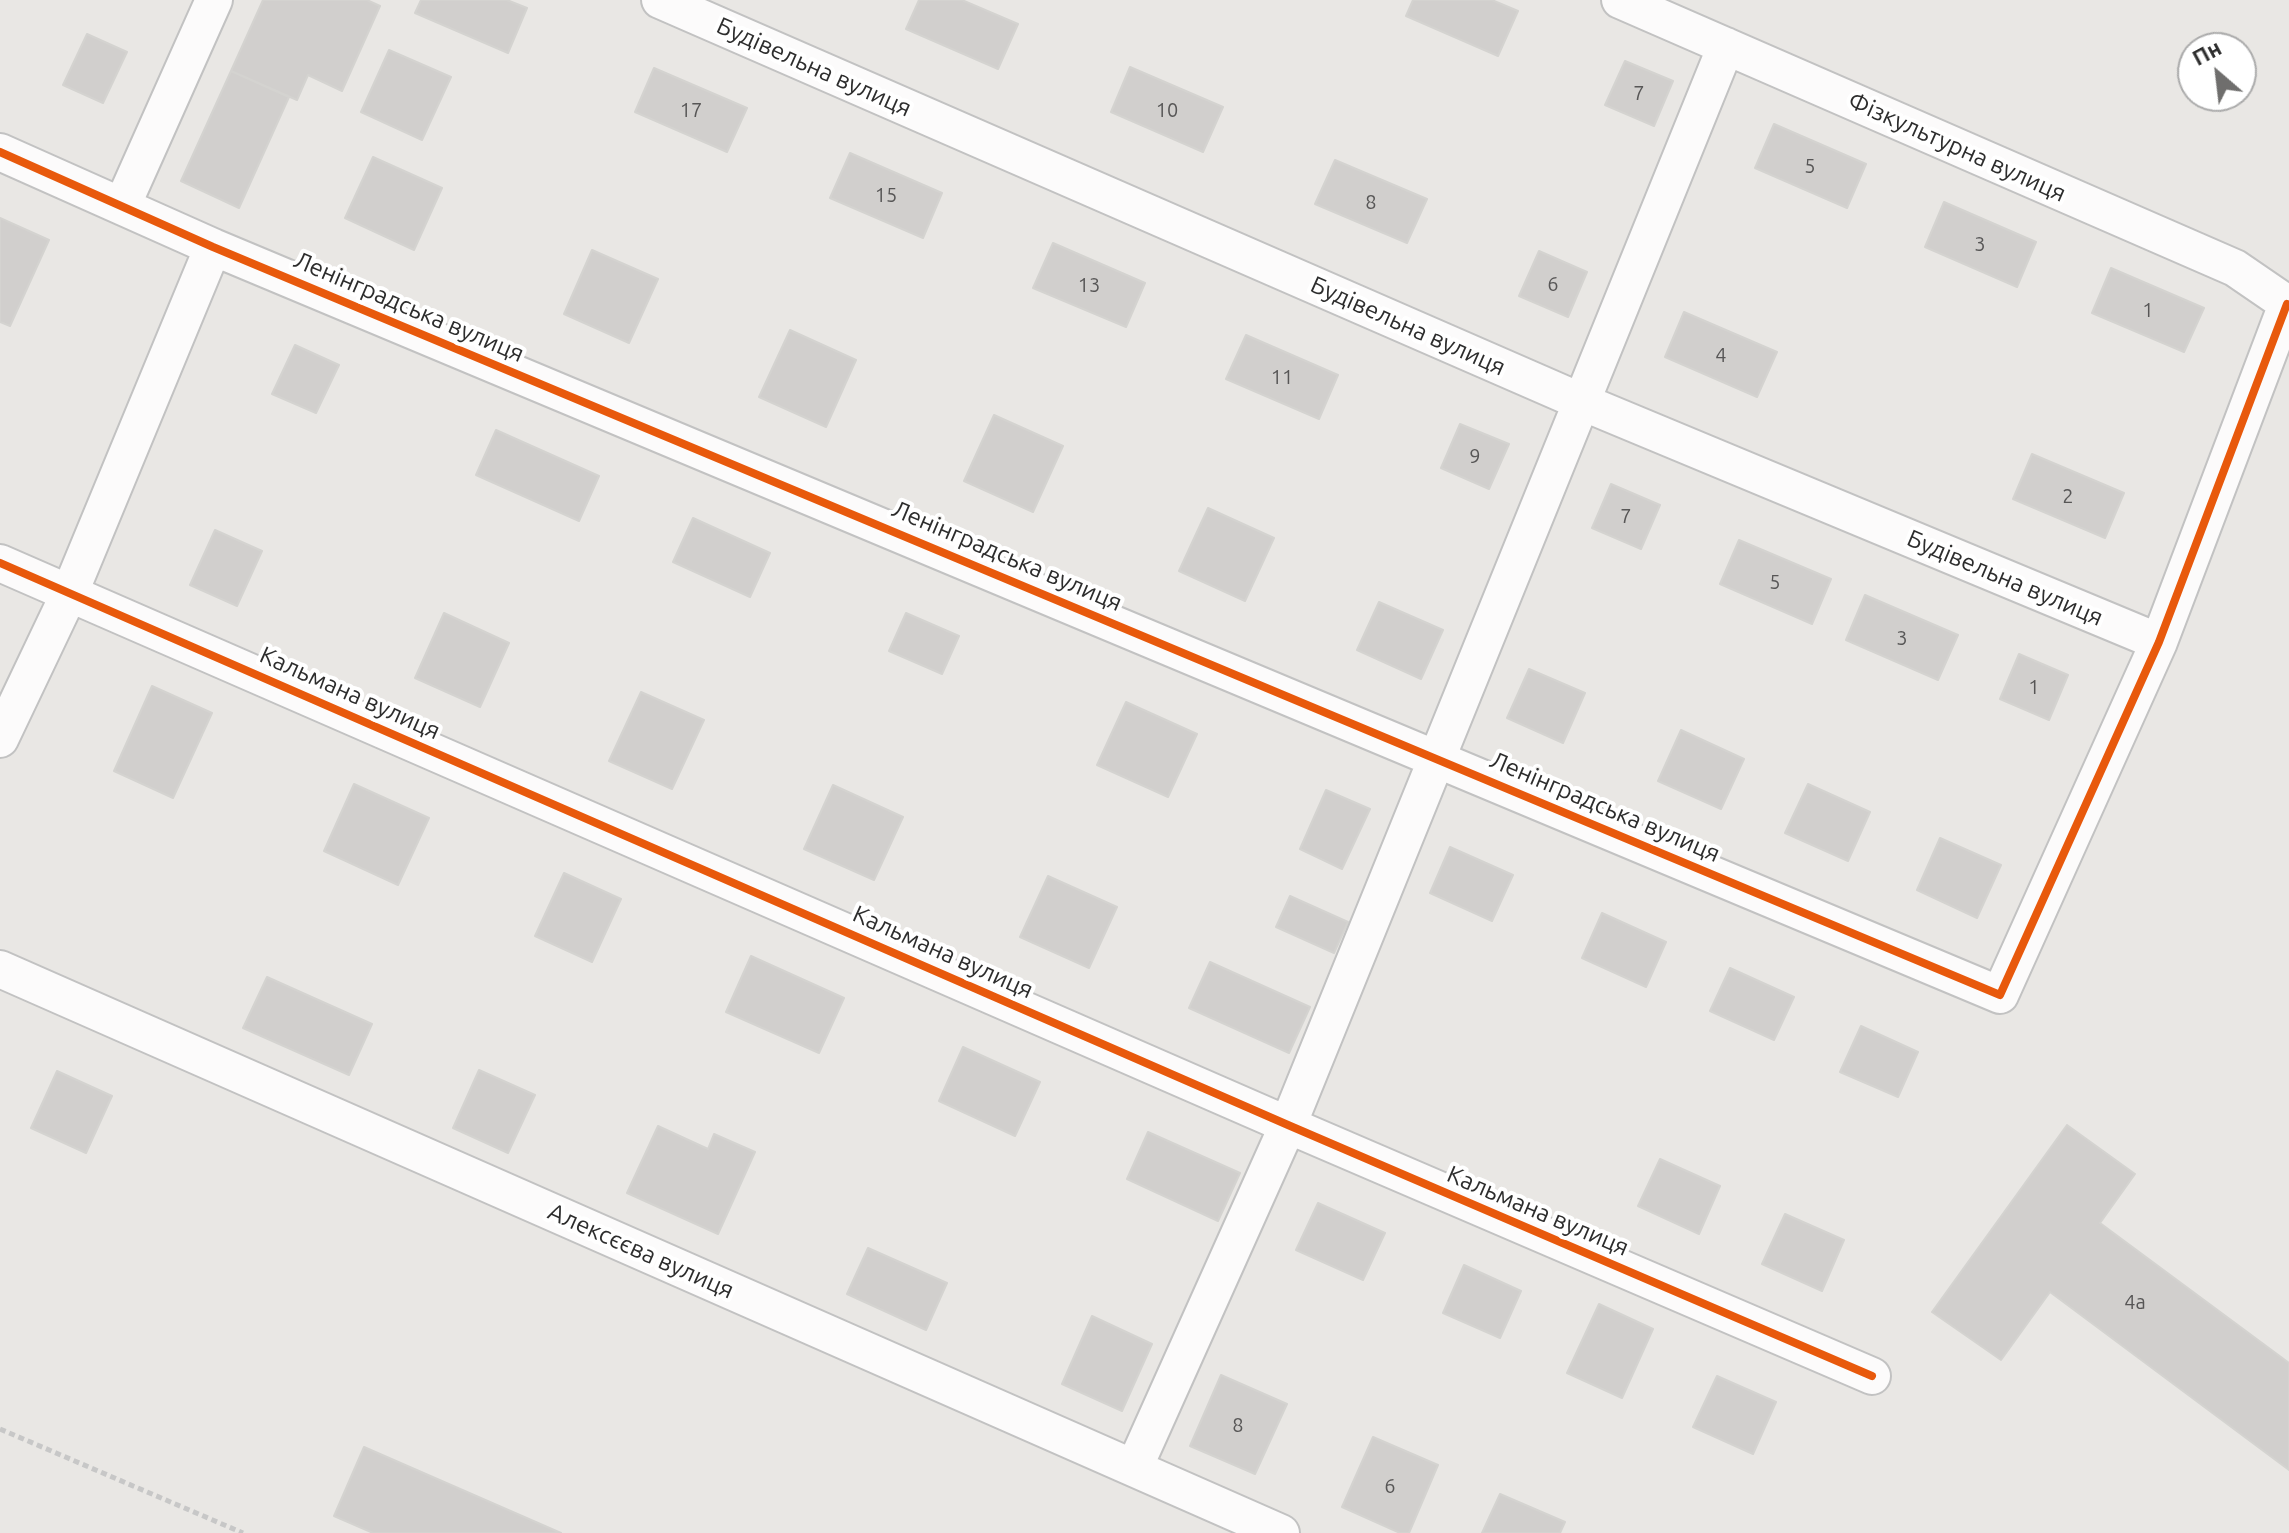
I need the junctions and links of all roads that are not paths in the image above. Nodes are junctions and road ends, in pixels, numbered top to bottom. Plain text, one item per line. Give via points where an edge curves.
1 (214, 0) edge
2 (660, 0) edge
3 (1620, 0) edge
4 (1726, 46) junction
5 (0, 152) edge
6 (122, 206) junction
7 (213, 247) junction
8 (2288, 304) edge
9 (1582, 402) junction
10 (0, 563) edge
11 (70, 592) junction
12 (2159, 642) junction
13 (0, 739) edge
14 (1438, 758) junction
15 (0, 969) edge
16 (1288, 1125) junction
17 (1872, 1376) dead end
18 (1134, 1468) junction
19 (1281, 1533) edge

1 - 6 street
2 - 9 street, Будівельна вулиця
3 - 4 street, Фiзкультурна вулиця
4 - 8 street, Фiзкультурна вулиця via 2235,268
4 - 9 street
5 - 6 street, Ленінградська вулиця
6 - 7 street, Ленінградська вулиця
7 - 11 street
7 - 14 street, Ленінградська вулиця
8 - 12 street
9 - 12 street, Будівельна вулиця
9 - 14 street
10 - 11 street, Кальмана вулиця
11 - 13 street
11 - 16 street, Кальмана вулиця
12 - 14 street, Ленінградська вулиця via 2000,995
14 - 16 street
15 - 18 street, Алексєєва вулиця
16 - 17 street, Кальмана вулиця
16 - 18 street
18 - 19 street, Алексєєва вулиця

